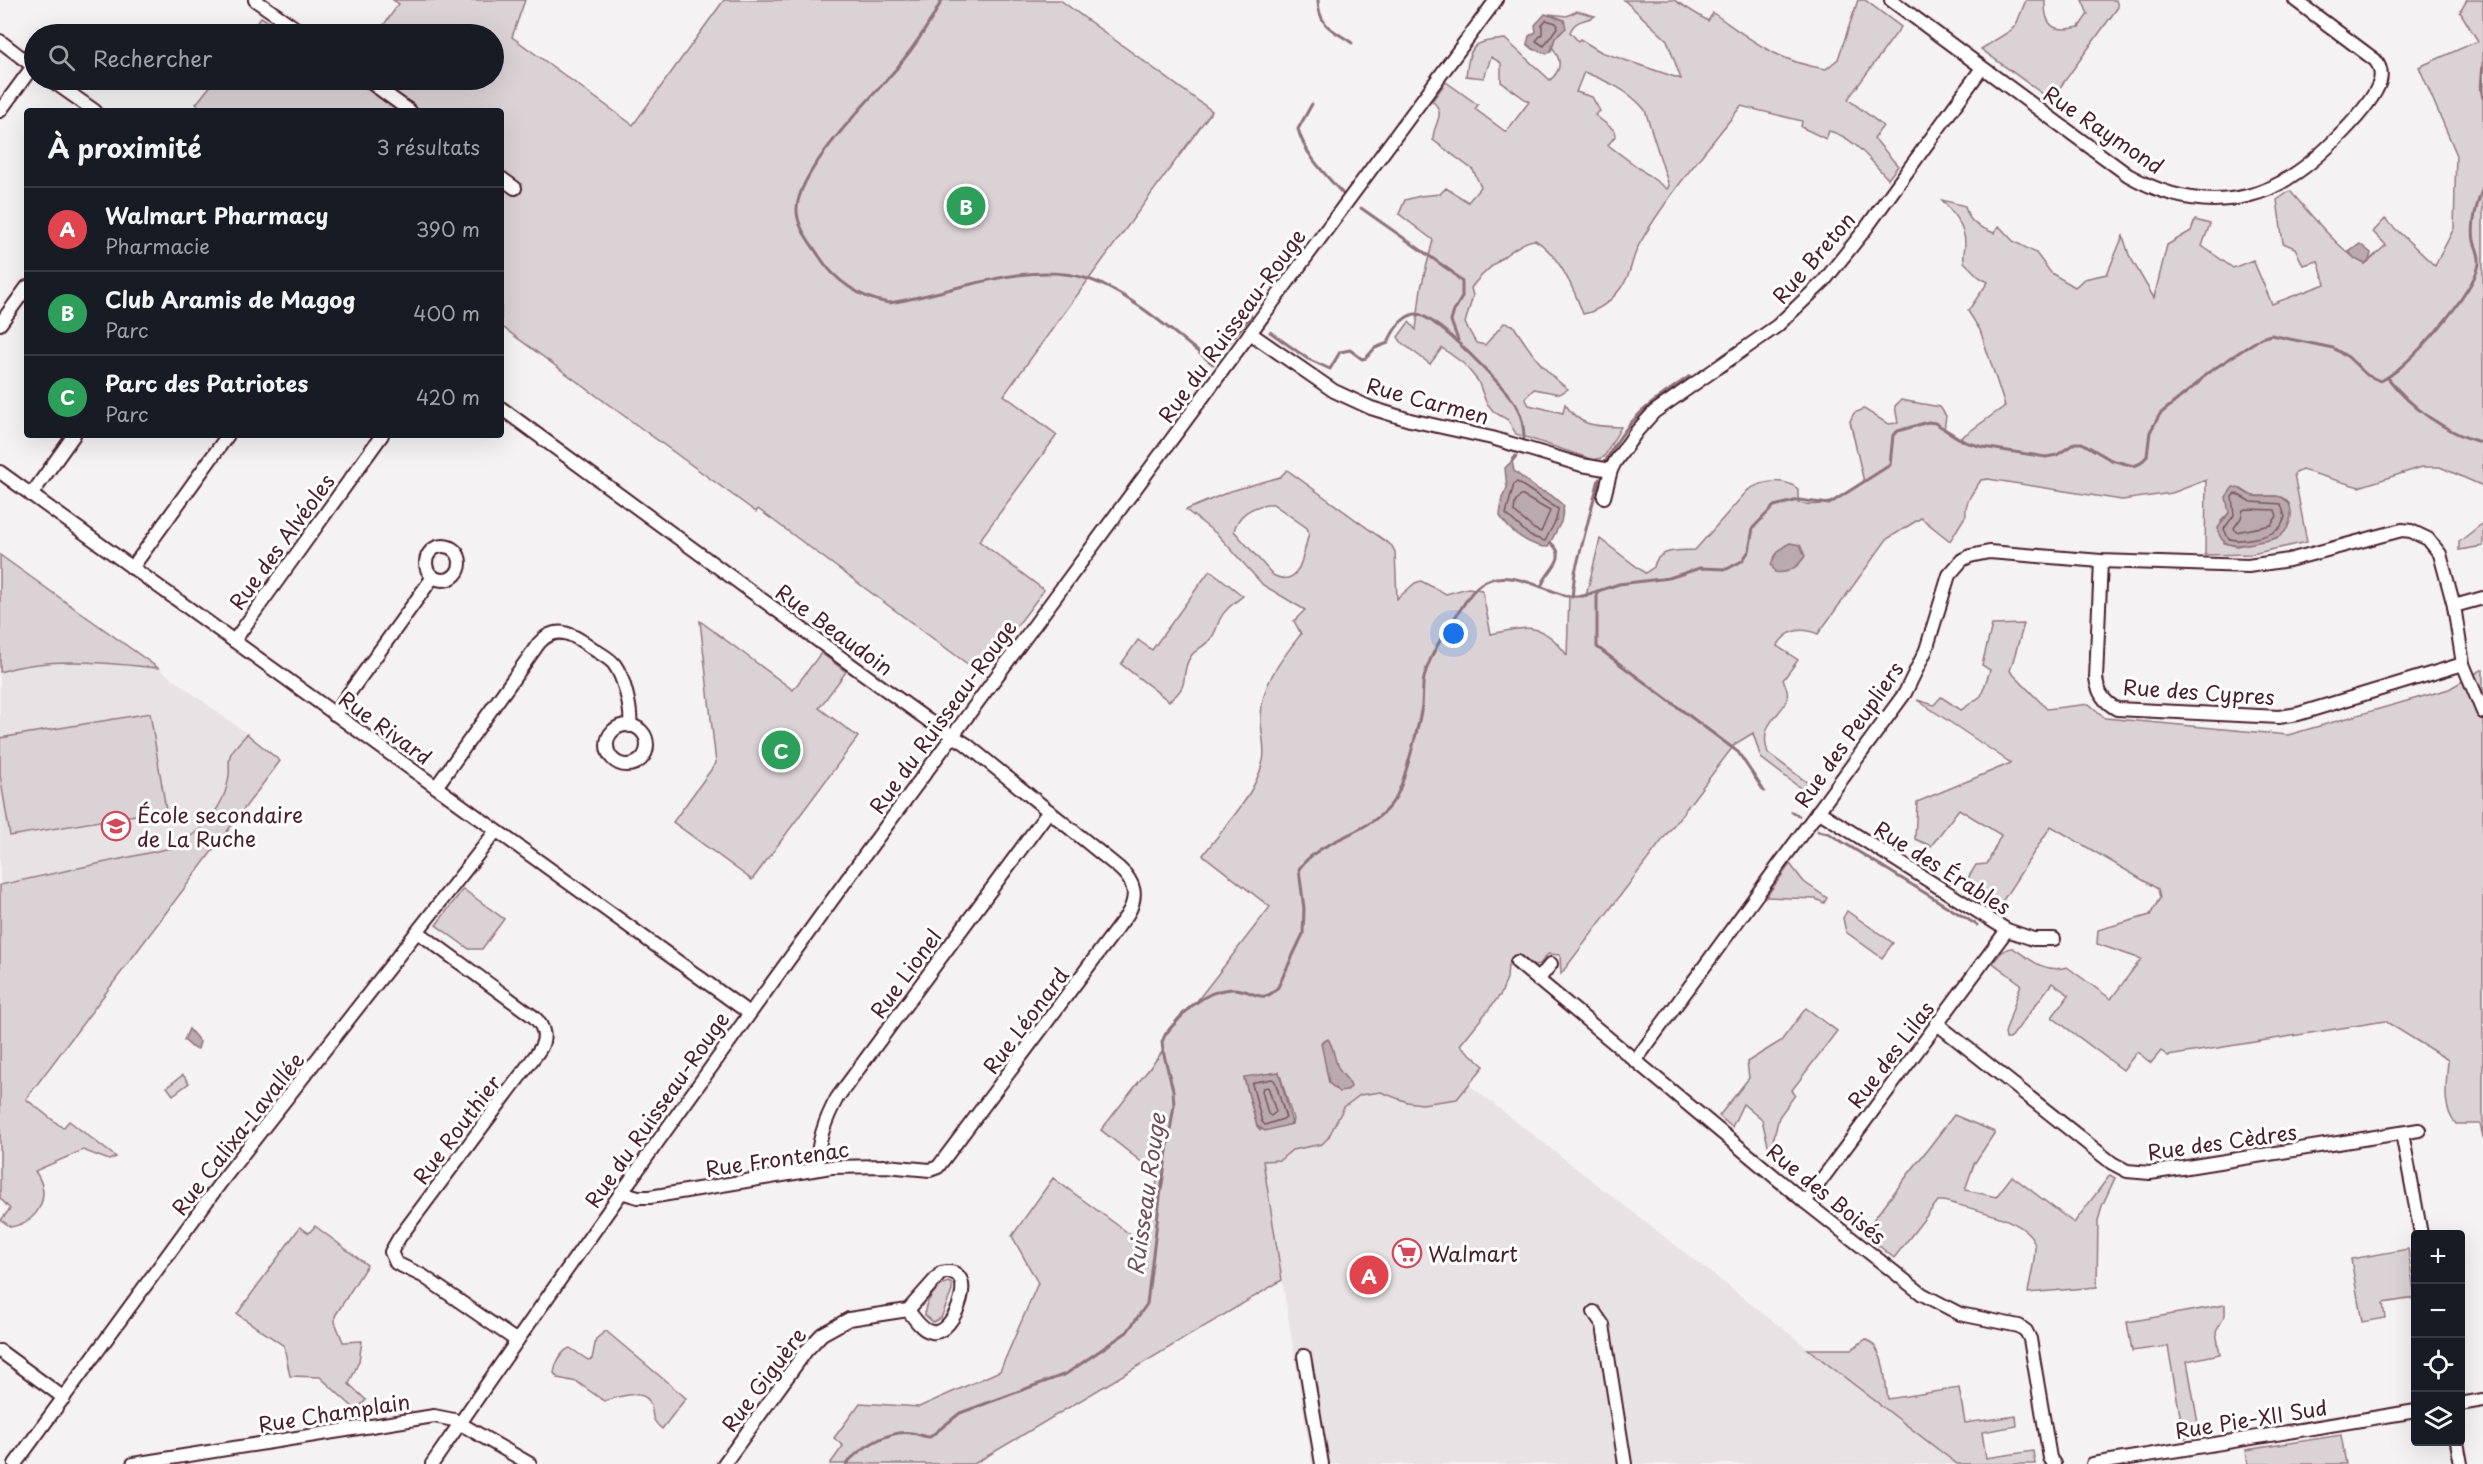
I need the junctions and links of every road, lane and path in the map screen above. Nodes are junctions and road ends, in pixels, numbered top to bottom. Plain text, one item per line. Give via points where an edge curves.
1 (255, 0) edge
2 (1496, 0) edge
3 (1891, 0) edge
4 (2295, 0) edge
5 (290, 24) edge
6 (0, 41) edge
7 (24, 59) edge
8 (1982, 68) junction
9 (24, 80) edge
10 (65, 90) edge
11 (381, 90) edge
12 (91, 108) edge
13 (406, 108) edge
14 (0, 111) edge
15 (504, 180) edge
16 (515, 188) dead end
17 (24, 291) edge
18 (0, 324) edge
19 (1250, 333) junction
20 (504, 410) edge
21 (72, 438) edge
22 (226, 438) edge
23 (380, 438) edge
24 (1611, 470) junction
25 (0, 472) edge
26 (31, 495) junction
27 (1604, 497) dead end
28 (2101, 561) junction
29 (132, 568) junction
30 (433, 577) dead end
31 (2483, 598) edge
32 (2454, 606) junction
33 (234, 641) junction
34 (2463, 664) junction
35 (2483, 711) edge
36 (334, 714) junction
37 (630, 726) dead end
38 (952, 735) junction
39 (436, 787) junction
40 (1048, 811) junction
41 (1818, 811) junction
42 (495, 831) junction
43 (1135, 892) joint
44 (2007, 930) junction
45 (418, 932) junction
46 (2054, 939) dead end
47 (1517, 962) dead end
48 (1551, 964) dead end
49 (1538, 980) junction
50 (749, 1013) junction
51 (1936, 1023) junction
52 (1635, 1060) junction
53 (2419, 1130) dead end
54 (2402, 1133) junction
55 (938, 1167) joint
56 (818, 1169) junction
57 (621, 1192) junction
58 (1805, 1202) junction
59 (2420, 1230) edge
60 (908, 1310) junction
61 (1594, 1312) dead end
62 (517, 1341) junction
63 (0, 1351) edge
64 (1304, 1356) dead end
65 (64, 1398) junction
66 (2483, 1400) edge
67 (2465, 1403) edge
68 (2411, 1412) edge
69 (460, 1423) junction
70 (2458, 1446) edge
71 (15, 1464) edge
72 (133, 1464) edge
73 (432, 1464) edge
74 (530, 1464) edge
75 (724, 1464) edge
76 (1322, 1464) edge
77 (1625, 1464) edge
78 (2054, 1464) edge
79 (2093, 1464) edge
80 (2461, 1464) edge

1 - 5 street
2 - 19 street, Rue du Ruisseau-Rouge
3 - 8 street, Rue Raymond
4 - 8 street, Rue Raymond via 2370,55 2379,65 2379,84 2362,110 2309,164 2280,184 2238,197 2212,200 2176,196 2136,179
6 - 7 street
8 - 24 street, Rue Breton via 1824,281 1777,326 1654,412
9 - 14 street
10 - 12 street
11 - 13 street
15 - 16 street
17 - 18 street
19 - 24 street, Rue Carmen via 1334,391 1371,408 1492,438 1590,468
19 - 38 street, Rue du Ruisseau-Rouge
20 - 38 street, Rue Beaudoin
21 - 26 street
22 - 29 street
23 - 33 street, Rue des Alvéoles
24 - 27 street, Rue Breton
25 - 26 street, Rue Rivard
26 - 29 street, Rue Rivard
28 - 32 street, Rue des Peupliers via 2248,566 2289,560 2392,531 2411,531 2428,539 2440,554
28 - 34 street, Rue des Cypres via 2096,678 2099,693 2117,709 2279,717
28 - 41 street, Rue des Peupliers via 1989,552 1962,560 1949,575 1926,650 1911,683
29 - 33 street, Rue Rivard
30 - 36 street
31 - 32 street
32 - 34 street
33 - 36 street, Rue Rivard
34 - 35 street
36 - 39 street, Rue Rivard
37 - 39 street via 630,706 614,664 575,636 555,632 539,643
38 - 40 street, Rue Beaudoin
38 - 50 street, Rue du Ruisseau-Rouge
39 - 42 street, Rue Rivard
40 - 43 street, Rue Beaudoin via 1125,873
40 - 56 street, Rue Lionel via 837,1098 825,1126
41 - 44 street, Rue des Érables
41 - 52 street, Rue des Peupliers
42 - 45 street, Rue Calixa-Lavallée
42 - 50 street, Rue Rivard
43 - 55 street, Rue Léonard via 1126,915
44 - 46 street, Rue des Érables via 2033,939
44 - 51 street, Rue des Lilas
45 - 62 street, Rue Routhier via 534,1017 543,1027 544,1040 399,1238 392,1256 396,1263 423,1276
45 - 65 street, Rue Calixa-Lavallée via 222,1182
47 - 49 street, Rue des Boisés
48 - 49 street
49 - 52 street, Rue des Boisés
50 - 57 street, Rue du Ruisseau-Rouge
51 - 54 street, Rue des Cèdres via 2112,1163 2134,1173
51 - 58 street, Rue des Lilas
52 - 58 street, Rue des Boisés
53 - 54 street, Rue des Cèdres
54 - 59 street
55 - 56 street, Rue Frontenac via 930,1170 858,1165
56 - 57 street, Rue Frontenac via 650,1197
57 - 62 street, Rue du Ruisseau-Rouge
58 - 78 street, Rue des Boisés via 1934,1301 1960,1314 2019,1326 2026,1331 2049,1458
60 - 60 street via 939,1274 948,1271 960,1278 961,1297 943,1330 926,1330
60 - 75 street, Rue Giguère via 849,1319 822,1334
61 - 77 street via 1603,1325
62 - 69 street, Rue du Ruisseau-Rouge
63 - 65 street
64 - 76 street
65 - 71 street, Rue Calixa-Lavallée
66 - 67 street
68 - 79 street, Rue Pie-XII Sud
69 - 72 street, Rue Champlain via 425,1417
69 - 73 street, Rue du Ruisseau-Rouge
69 - 74 street, Rue Champlain
70 - 80 street

